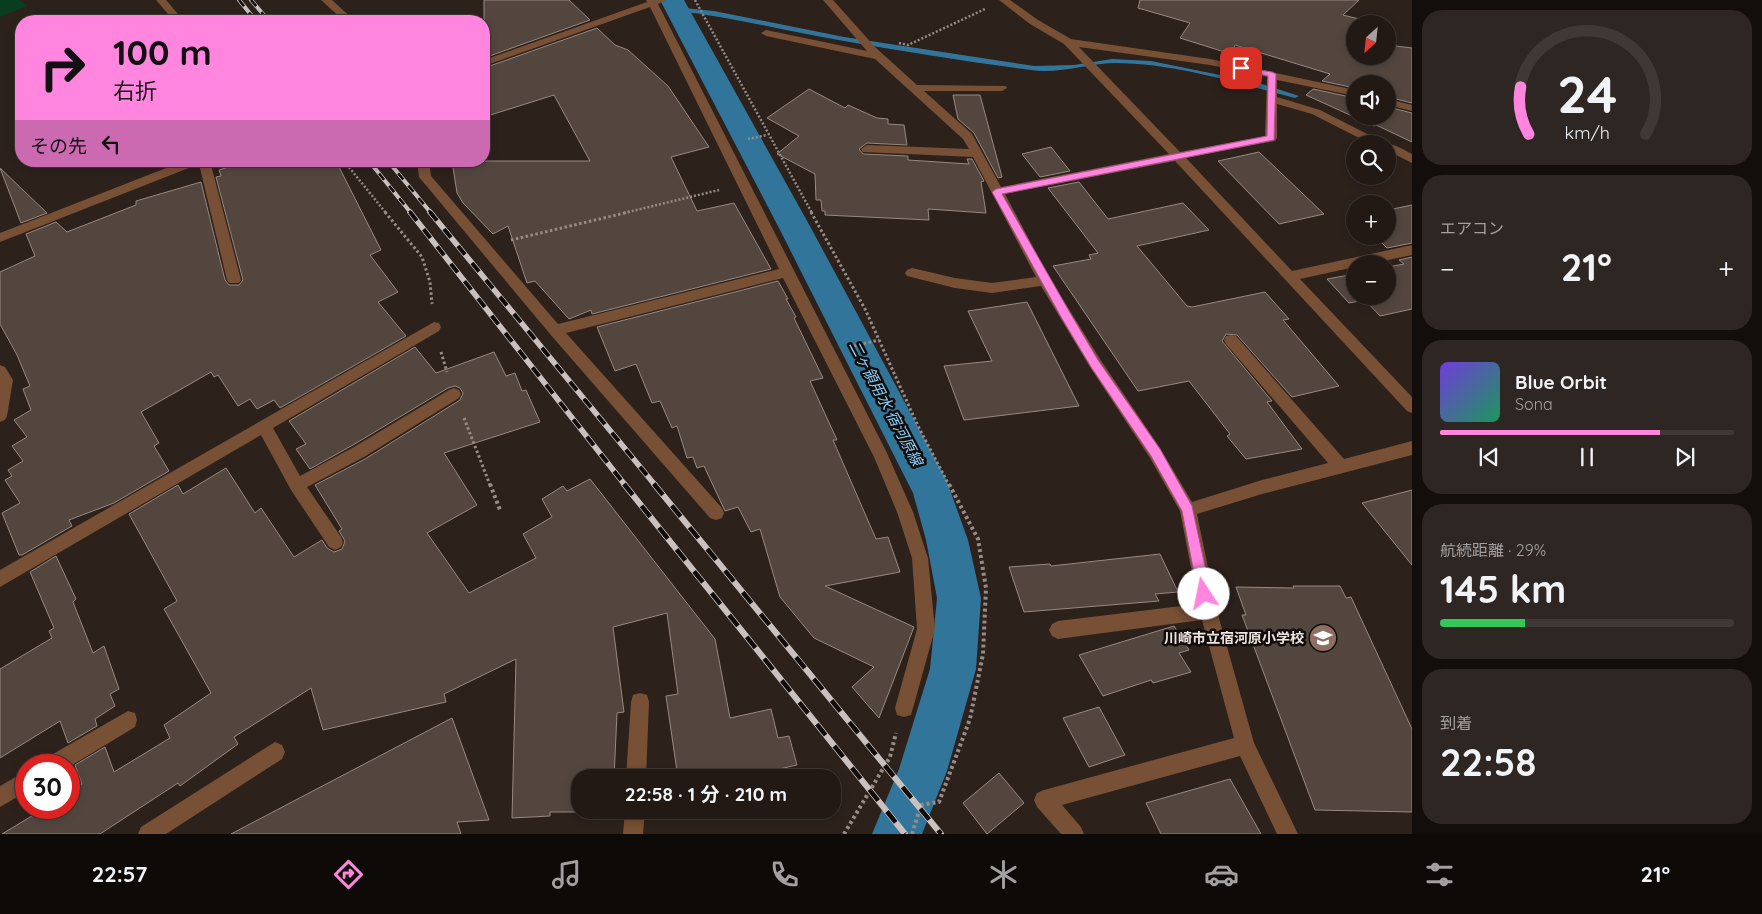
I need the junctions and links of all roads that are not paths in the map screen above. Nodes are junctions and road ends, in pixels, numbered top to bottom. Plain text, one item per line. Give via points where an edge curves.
1 (161, 0) edge
2 (326, 0) edge
3 (828, 0) edge
4 (1004, 0) edge
5 (656, 1) edge
6 (174, 15) edge
7 (343, 15) edge
8 (766, 33) dead end
9 (1068, 42) junction
10 (875, 53) junction
11 (490, 61) edge
12 (1272, 74) junction
13 (914, 88) junction
14 (1002, 88) dead end
15 (1271, 92) junction
16 (1346, 92) edge
17 (1396, 104) edge
18 (1412, 108) edge
19 (1363, 135) edge
20 (868, 149) dead end
21 (1396, 151) edge
22 (975, 153) junction
23 (1178, 156) junction
24 (1412, 159) edge
25 (180, 167) edge
26 (206, 167) edge
27 (424, 167) edge
28 (996, 192) junction
29 (0, 238) edge
30 (1412, 250) edge
31 (787, 272) junction
32 (912, 272) dead end
33 (1290, 276) junction
34 (234, 280) dead end
35 (1045, 281) junction
36 (434, 327) dead end
37 (555, 330) junction
38 (1231, 340) dead end
39 (0, 371) edge
40 (454, 394) dead end
41 (1412, 407) edge
42 (0, 416) edge
43 (264, 426) junction
44 (1412, 448) edge
45 (1341, 467) junction
46 (297, 484) junction
47 (1188, 510) junction
48 (716, 513) dead end
49 (335, 542) dead end
50 (0, 579) edge
51 (1208, 611) junction
52 (1058, 630) dead end
53 (640, 702) dead end
54 (904, 708) dead end
55 (128, 720) dead end
56 (1245, 744) junction
57 (274, 752) dead end
58 (71, 754) edge
59 (636, 769) edge
60 (15, 788) edge
61 (0, 797) edge
62 (634, 819) edge
63 (148, 834) edge
64 (633, 834) edge
65 (1074, 834) edge
66 (1288, 834) edge

1 - 6 street
2 - 7 street
3 - 10 street
4 - 9 street
5 - 11 street
5 - 31 street via 676,51
8 - 10 street
9 - 12 street
9 - 23 street
10 - 13 street
12 - 15 street
12 - 16 street
13 - 14 street
13 - 22 street via 968,137
15 - 19 street
15 - 23 street via 1271,138
17 - 18 street
20 - 22 street
21 - 24 street
22 - 28 street
23 - 28 street
23 - 33 street
25 - 29 street
26 - 34 street
27 - 37 street via 425,177
28 - 35 street
30 - 33 street
31 - 37 street
31 - 54 street via 881,456 920,558 926,628
32 - 35 street via 992,288
33 - 41 street
35 - 47 street
36 - 43 street
37 - 48 street
38 - 45 street
39 - 42 street via 6,380
40 - 46 street via 359,452
43 - 46 street
43 - 50 street
44 - 45 street
45 - 47 street
46 - 49 street
47 - 51 street
51 - 52 street
51 - 56 street
53 - 59 street
55 - 58 street
56 - 65 street via 1044,800
56 - 66 street
57 - 63 street
60 - 61 street
62 - 64 street

